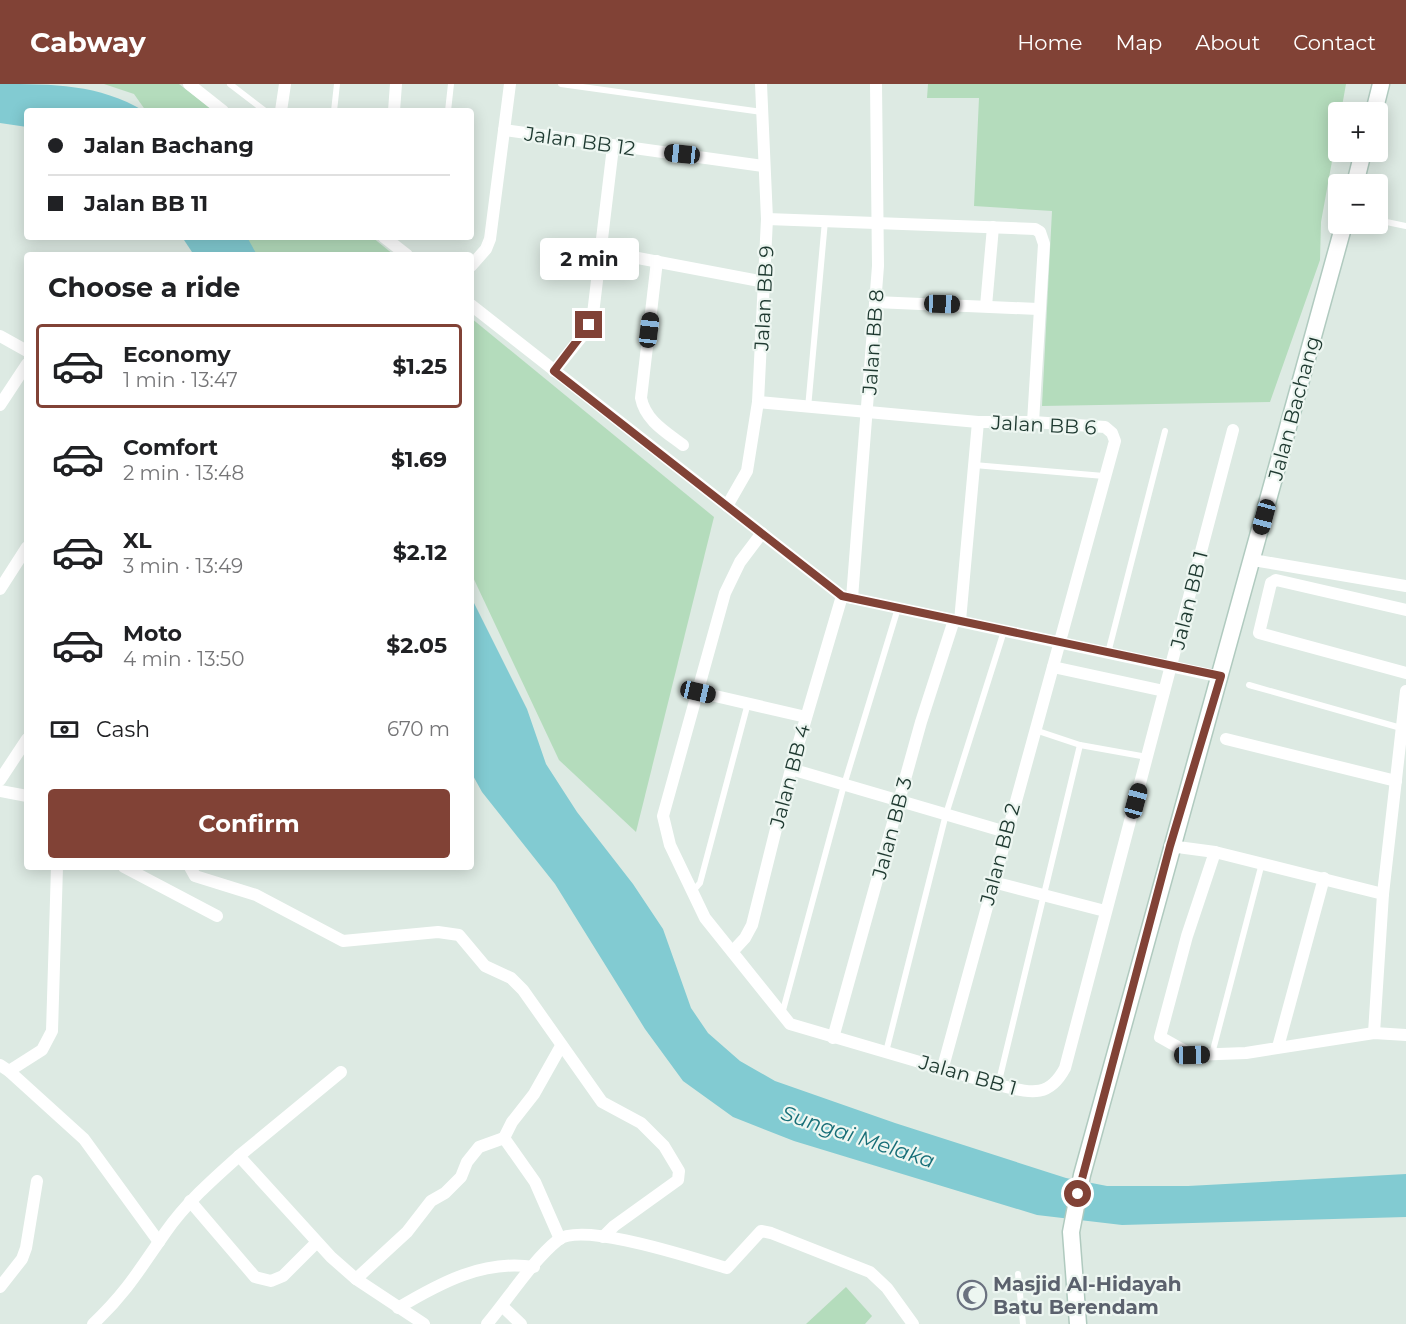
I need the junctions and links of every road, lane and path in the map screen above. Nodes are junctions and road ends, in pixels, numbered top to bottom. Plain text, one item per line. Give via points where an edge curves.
1 (189, 84) edge
2 (230, 84) edge
3 (285, 84) edge
4 (337, 84) edge
5 (396, 84) edge
6 (451, 84) edge
7 (510, 84) edge
8 (561, 84) edge
9 (762, 84) edge
10 (876, 84) edge
11 (1372, 84) edge
12 (1381, 84) edge
13 (1391, 84) edge
14 (1374, 102) edge
15 (1377, 102) edge
16 (1380, 102) edge
17 (220, 108) edge
18 (261, 108) edge
19 (281, 108) edge
20 (334, 108) edge
21 (394, 108) edge
22 (448, 108) edge
23 (762, 112) junction
24 (504, 130) junction
25 (613, 147) junction
26 (763, 166) junction
27 (767, 219) junction
28 (825, 221) junction
29 (879, 222) junction
30 (1388, 222) edge
31 (1406, 226) edge
32 (993, 227) junction
33 (1341, 234) edge
34 (388, 240) edge
35 (601, 251) junction
36 (403, 252) edge
37 (657, 261) junction
38 (474, 263) edge
39 (765, 282) junction
40 (875, 302) junction
41 (986, 306) junction
42 (474, 307) edge
43 (1038, 309) junction
44 (0, 336) edge
45 (24, 349) edge
46 (24, 369) edge
47 (554, 371) junction
48 (758, 402) junction
49 (0, 405) edge
50 (808, 408) junction
51 (868, 413) junction
52 (978, 422) junction
53 (1033, 422) junction
54 (1233, 430) dead end
55 (1165, 431) dead end
56 (683, 445) dead end
57 (974, 465) junction
58 (1104, 476) junction
59 (727, 506) junction
60 (762, 533) junction
61 (24, 552) edge
62 (1253, 560) junction
63 (1406, 586) edge
64 (0, 589) edge
65 (847, 597) junction
66 (898, 608) junction
67 (1406, 610) edge
68 (957, 621) junction
69 (1004, 631) junction
70 (1060, 643) junction
71 (1108, 653) junction
72 (1172, 666) junction
73 (1053, 667) junction
74 (1406, 673) edge
75 (1221, 676) junction
76 (1250, 685) dead end
77 (1164, 691) junction
78 (1406, 691) edge
79 (698, 692) junction
80 (748, 703) junction
81 (806, 717) junction
82 (1401, 728) junction
83 (1035, 730) junction
84 (1226, 739) dead end
85 (24, 744) edge
86 (1080, 745) junction
87 (1147, 757) junction
88 (791, 769) junction
89 (0, 780) edge
90 (1396, 781) junction
91 (844, 784) junction
92 (0, 790) edge
93 (24, 795) edge
94 (899, 801) junction
95 (946, 814) junction
96 (1006, 832) junction
97 (1170, 846) junction
98 (1215, 852) junction
99 (1262, 863) junction
100 (57, 870) edge
101 (130, 870) edge
102 (192, 870) edge
103 (1324, 878) junction
104 (993, 882) junction
105 (693, 891) junction
106 (1383, 894) junction
107 (1045, 896) junction
108 (1105, 911) junction
109 (217, 916) dead end
110 (733, 951) junction
111 (782, 1016) junction
112 (1374, 1033) junction
113 (1406, 1035) edge
114 (833, 1038) junction
115 (561, 1046) junction
116 (1278, 1047) junction
117 (886, 1052) junction
118 (1212, 1054) junction
119 (943, 1067) junction
120 (5, 1068) edge
121 (341, 1072) dead end
122 (998, 1085) junction
123 (504, 1138) junction
124 (239, 1156) junction
125 (37, 1181) dead end
126 (190, 1201) junction
127 (603, 1237) junction
128 (560, 1239) junction
129 (159, 1242) junction
130 (316, 1243) junction
131 (534, 1267) junction
132 (1018, 1274) dead end
133 (356, 1279) junction
134 (0, 1287) edge
135 (502, 1306) junction
136 (398, 1308) junction
137 (93, 1324) edge
138 (424, 1324) edge
139 (487, 1324) edge
140 (521, 1324) edge
141 (913, 1324) edge
142 (1023, 1324) edge
143 (1078, 1324) edge

1 - 17 street
2 - 18 lane
3 - 19 street
4 - 20 lane
5 - 21 street
6 - 22 lane
7 - 24 street
8 - 23 lane
9 - 23 street, Jalan BB 9
10 - 29 street, Jalan BB 8
11 - 14 street
12 - 15 street
13 - 16 street
23 - 26 street, Jalan BB 9
24 - 25 street, Jalan BB 12
24 - 38 street via 490,239
25 - 26 street, Jalan BB 12
25 - 35 street
26 - 27 street, Jalan BB 9
27 - 28 street
27 - 39 street, Jalan BB 9
28 - 29 street
28 - 50 lane
29 - 32 street
29 - 40 street, Jalan BB 8
30 - 31 lane
32 - 41 street
32 - 43 street via 1035,229 1043,237
33 - 62 street, Jalan Bachang
34 - 36 street
35 - 37 street
35 - 47 street via 589,325
37 - 39 street
37 - 56 street via 641,398 650,418
39 - 48 street, Jalan BB 9
40 - 41 street
40 - 51 street, Jalan BB 8
41 - 43 street
42 - 47 street
43 - 53 street
44 - 45 street
46 - 49 street
47 - 59 street
48 - 50 street, Jalan BB 6
48 - 59 street, Jalan BB 9 via 747,471
50 - 51 street, Jalan BB 6
51 - 52 street, Jalan BB 6
51 - 65 street, Jalan BB 8
52 - 53 street, Jalan BB 6
52 - 57 street, Jalan BB 3
53 - 58 street, Jalan BB 6 via 1106,427 1114,441
54 - 72 street, Jalan BB 1
55 - 71 lane
57 - 58 lane
57 - 68 street, Jalan BB 3
58 - 70 street, Jalan BB 6
59 - 60 street
60 - 65 street
60 - 79 street, Jalan BB 1 via 740,562 725,593
61 - 64 street
62 - 63 street
62 - 75 street, Jalan Bachang
65 - 66 street
65 - 81 street, Jalan BB 4
66 - 68 street
66 - 91 lane
67 - 74 street via 1276,580 1269,589 1259,633
68 - 69 street
68 - 94 street, Jalan BB 3 via 921,722
69 - 70 street
69 - 95 lane
70 - 71 street
70 - 73 street, Jalan BB 2
71 - 72 street
72 - 75 street
72 - 77 street, Jalan BB 1
73 - 77 street
73 - 83 street, Jalan BB 2
75 - 97 street, Jalan Bachang
76 - 82 lane
77 - 87 street, Jalan BB 1
78 - 82 street
79 - 80 street
79 - 105 street, Jalan BB 1 via 663,816 670,845
80 - 81 street
80 - 105 lane via 700,883
81 - 88 street, Jalan BB 4
82 - 90 street
83 - 86 lane
83 - 96 street, Jalan BB 2
84 - 90 street
85 - 89 street
86 - 87 lane
86 - 107 lane
87 - 108 street, Jalan BB 1
88 - 91 street
88 - 110 street, Jalan BB 4 via 752,925
90 - 106 street
91 - 94 street
91 - 111 lane
92 - 93 street
94 - 95 street
94 - 114 street, Jalan BB 3
95 - 96 street
95 - 117 lane
96 - 104 street, Jalan BB 2
97 - 98 street
97 - 143 street, Jalan Bachang via 1082,1175 1071,1232
98 - 99 street
98 - 118 street via 1160,1037 1192,1055
99 - 103 street
99 - 118 lane
100 - 120 street via 52,1031 42,1050
101 - 109 street
102 - 115 street via 195,876 256,896 343,941 438,932 459,935 485,966 511,978 523,990
103 - 106 street
103 - 116 street
104 - 107 street
104 - 119 street, Jalan BB 2
105 - 110 street, Jalan BB 1 via 705,918
106 - 112 street
107 - 108 street
107 - 122 lane
108 - 122 street, Jalan BB 1 via 1065,1068 1058,1081 1047,1090 1031,1092
110 - 111 street, Jalan BB 1
111 - 114 street, Jalan BB 1 via 800,1028
112 - 113 street
112 - 116 street
114 - 117 street, Jalan BB 1
115 - 123 street
115 - 127 street via 602,1102 641,1124 664,1146 679,1171 678,1180
116 - 118 street
117 - 119 street, Jalan BB 1
119 - 122 street, Jalan BB 1
120 - 129 street via 84,1139
121 - 124 street
123 - 128 street via 535,1182
123 - 133 street via 479,1147 460,1177 431,1201 407,1232
124 - 126 street
124 - 130 street
125 - 134 street via 26,1248
126 - 129 street
126 - 130 street via 255,1277 271,1281 284,1276
127 - 128 street via 584,1234
127 - 141 street via 727,1268 758,1233 771,1233 870,1272
128 - 131 street
129 - 137 street via 133,1282
130 - 133 street
131 - 135 street
131 - 136 street via 498,1265 476,1270
132 - 142 lane
133 - 136 street
135 - 139 street
135 - 140 street
136 - 138 street

